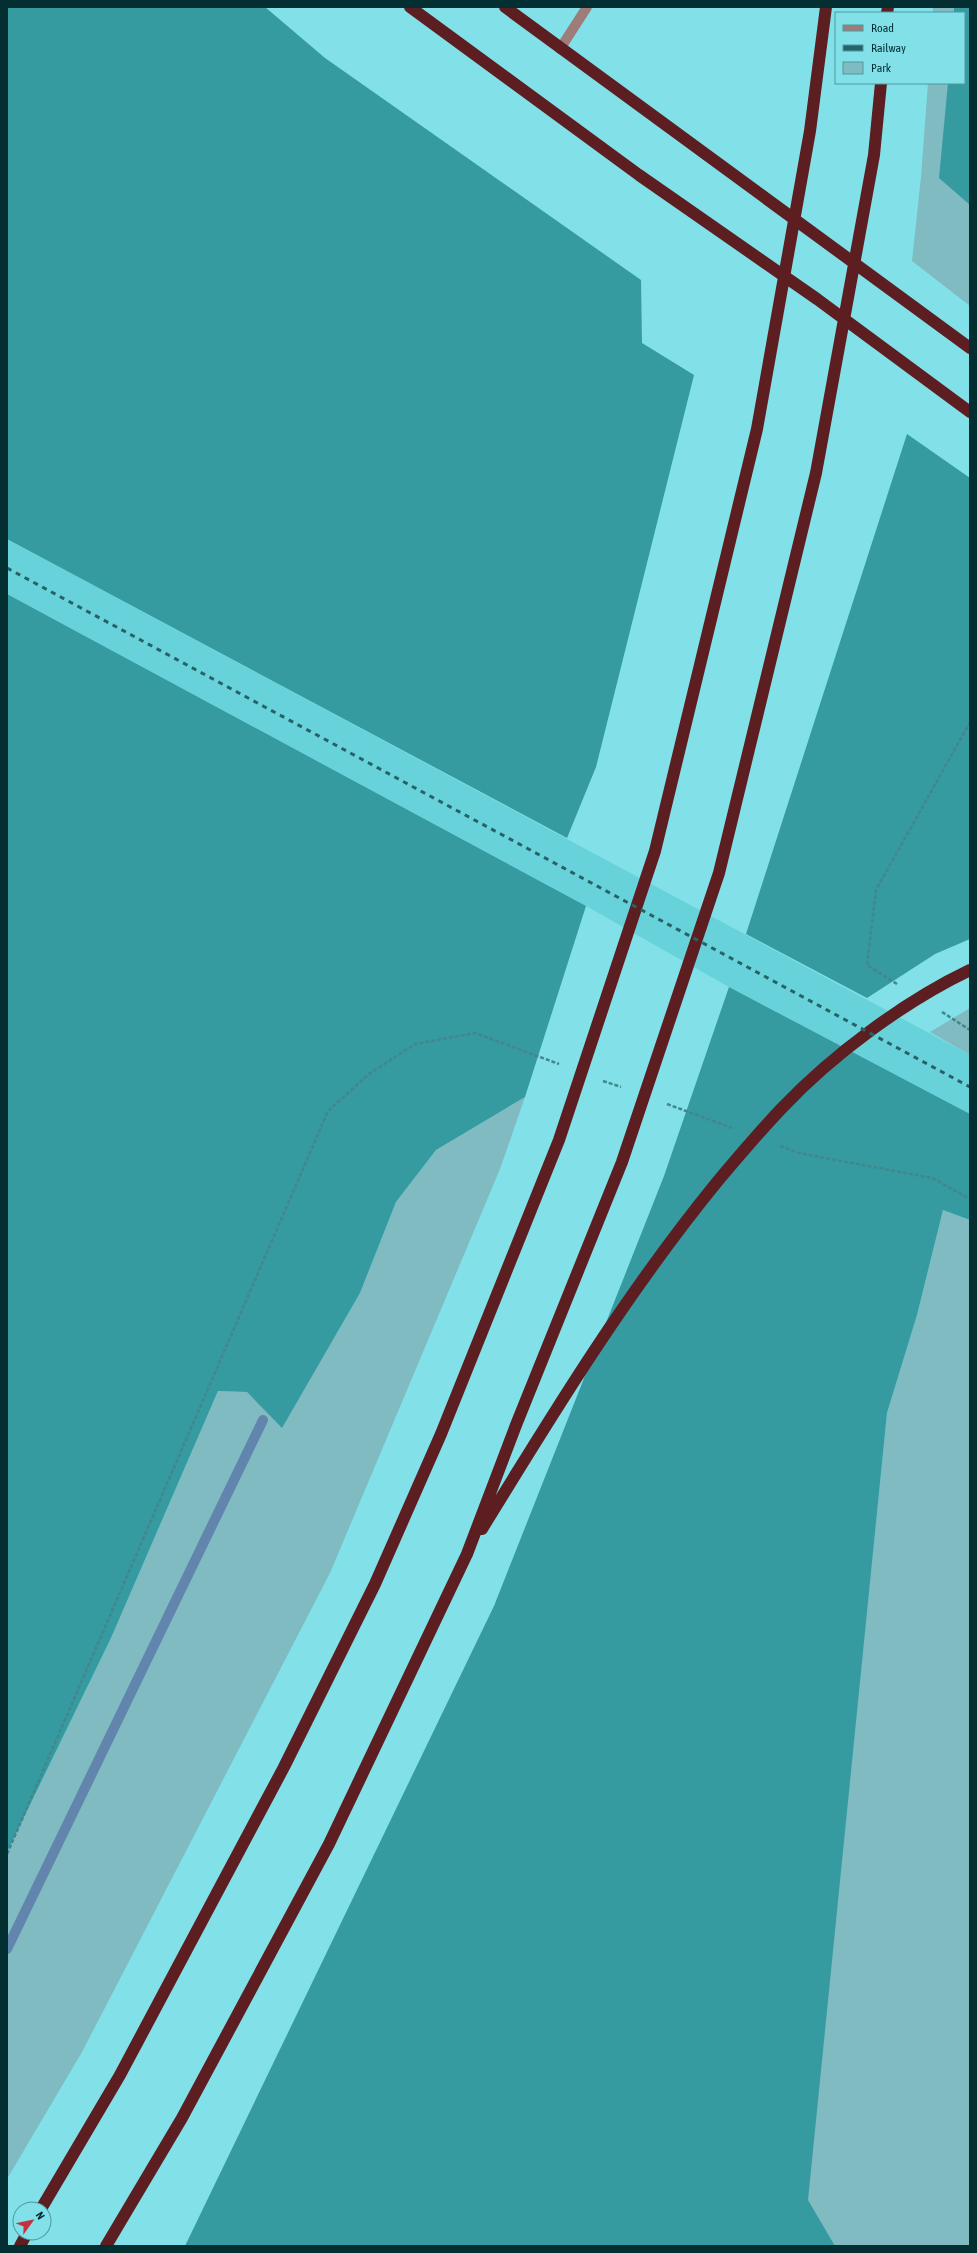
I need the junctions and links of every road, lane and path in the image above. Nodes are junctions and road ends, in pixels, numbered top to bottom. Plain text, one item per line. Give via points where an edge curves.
1 (410, 7) edge
2 (505, 7) edge
3 (587, 7) edge
4 (826, 7) edge
5 (560, 50) junction
6 (881, 84) edge
7 (970, 348) edge
8 (970, 412) edge
9 (970, 722) edge
10 (970, 970) edge
11 (899, 986) dead end
12 (938, 1010) dead end
13 (970, 1030) edge
14 (564, 1066) dead end
15 (600, 1080) dead end
16 (622, 1088) dead end
17 (659, 1101) dead end
18 (740, 1131) dead end
19 (777, 1145) dead end
20 (970, 1199) edge
21 (467, 1554) junction
22 (7, 1854) edge
23 (46, 2201) edge
24 (106, 2246) edge

1 - 8 highway
2 - 5 highway
3 - 5 lane
4 - 23 highway via 810,131 757,429 656,851 560,1140 441,1434 375,1584 284,1767 124,2068
5 - 7 highway
6 - 21 highway via 874,155 816,473 719,873 622,1162
9 - 11 path via 876,890 867,965
10 - 21 highway via 950,979 889,1018 823,1068 782,1108 682,1226 628,1298 574,1379
12 - 13 path
14 - 22 path via 475,1033 415,1044 369,1074 328,1111
15 - 16 path
17 - 18 path
19 - 20 path via 799,1153 932,1178
21 - 24 highway via 329,1844 182,2118

